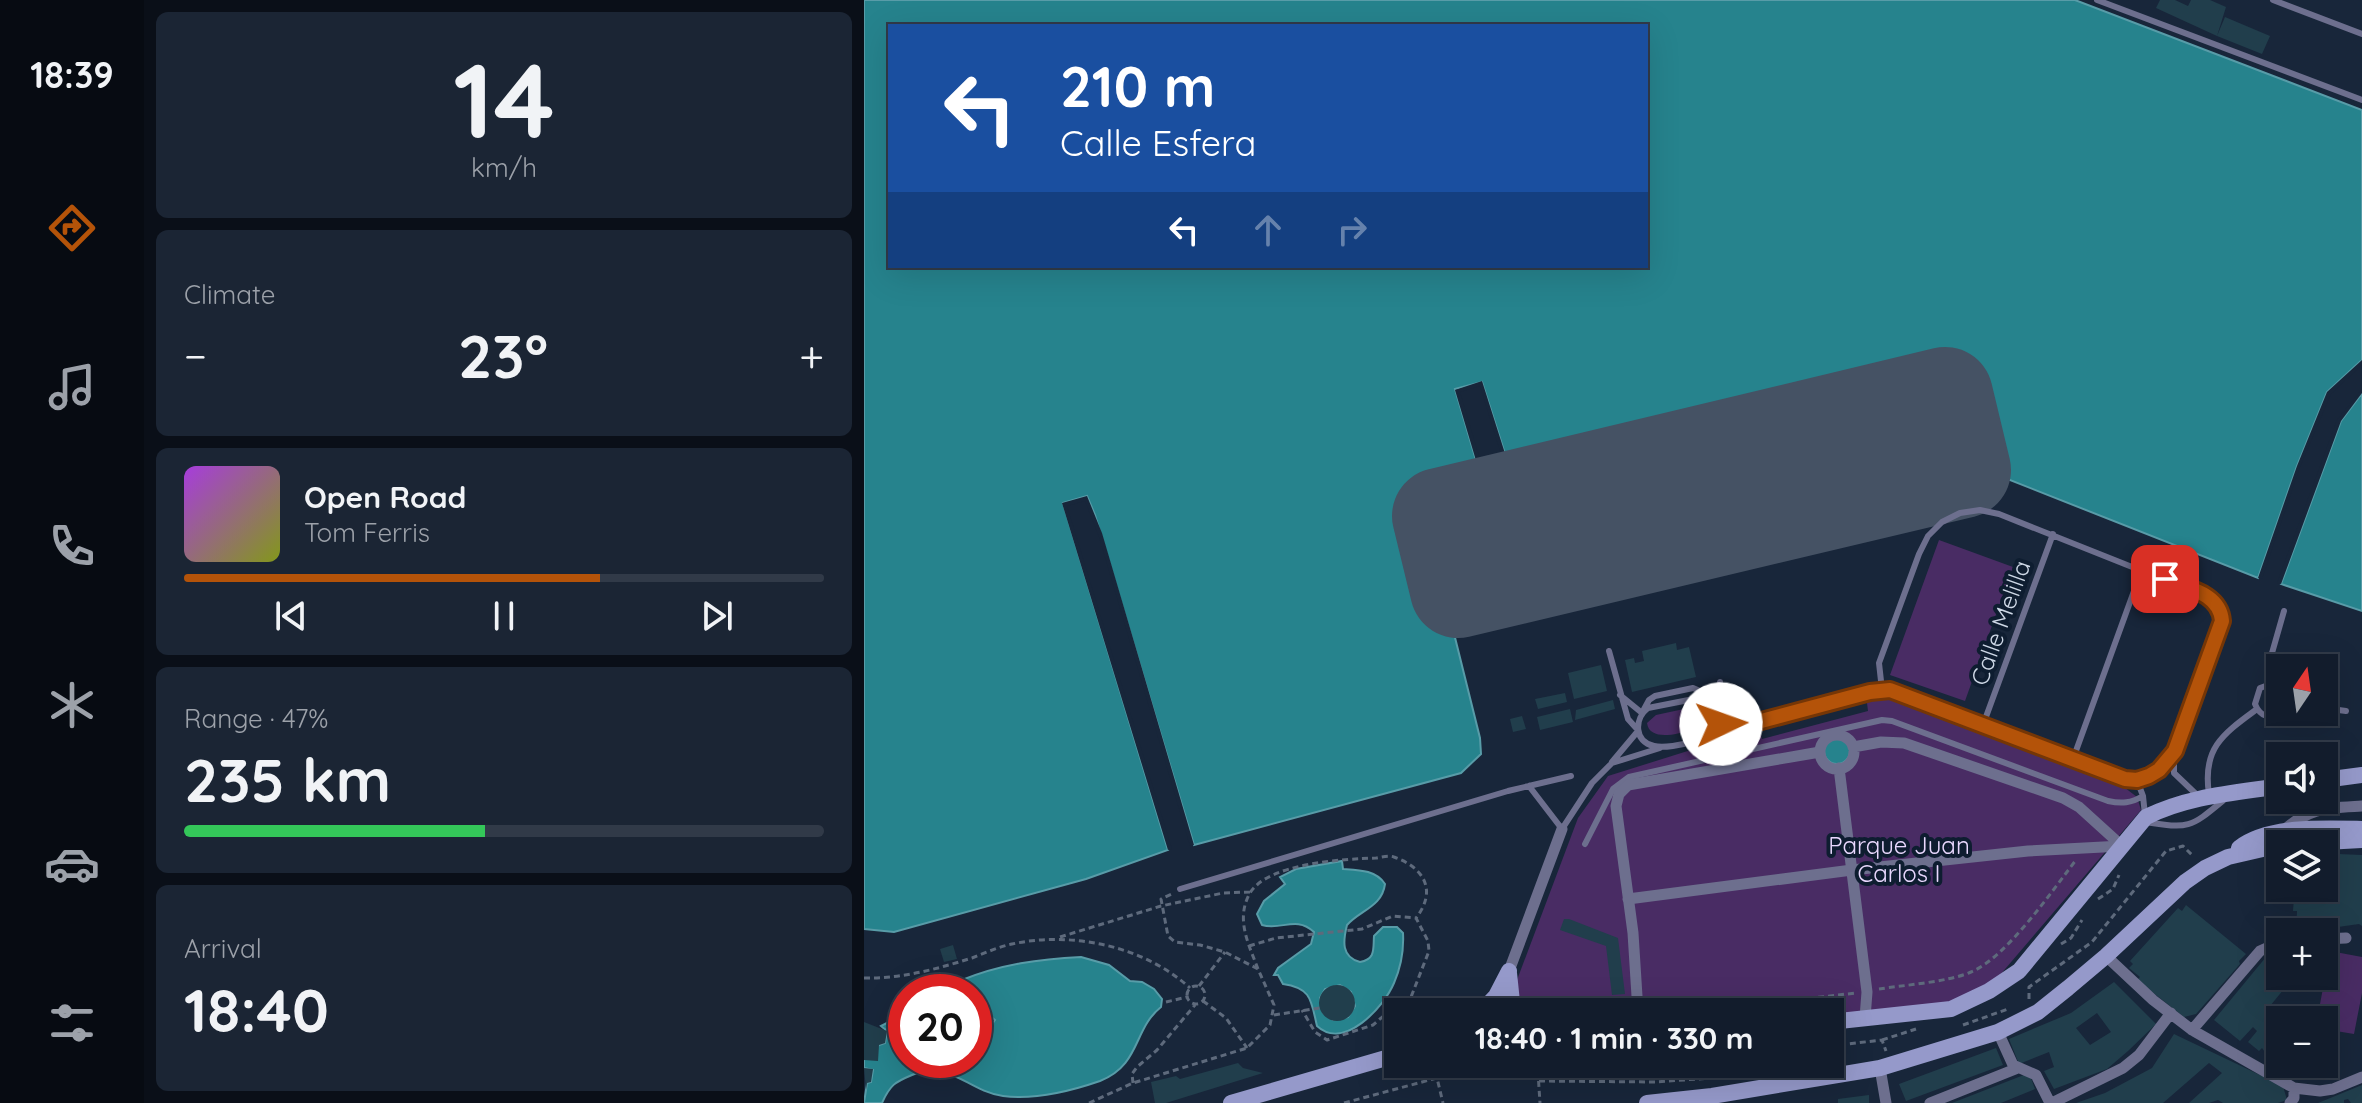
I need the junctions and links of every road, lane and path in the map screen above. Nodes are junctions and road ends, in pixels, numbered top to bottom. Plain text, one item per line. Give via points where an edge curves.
1 (2097, 0) edge
2 (2273, 0) edge
3 (2362, 34) edge
4 (2362, 100) edge
5 (2053, 534) junction
6 (2142, 569) junction
7 (2284, 611) dead end
8 (1609, 651) dead end
9 (2272, 654) edge
10 (1720, 682) dead end
11 (2266, 687) edge
12 (1882, 690) junction
13 (1620, 695) junction
14 (1704, 697) junction
15 (1717, 704) junction
16 (2257, 709) junction
17 (2338, 710) edge
18 (2346, 711) dead end
19 (1642, 713) junction
20 (2266, 716) edge
21 (1721, 724) junction
22 (1983, 725) junction
23 (1637, 730) junction
24 (1667, 746) junction
25 (1853, 747) junction
26 (2175, 751) junction
27 (1820, 752) junction
28 (2073, 759) junction
29 (1612, 763) junction
30 (1839, 768) junction
31 (2362, 775) edge
32 (1571, 776) dead end
33 (2338, 778) edge
34 (2137, 780) junction
35 (1529, 786) junction
36 (2266, 788) edge
37 (2232, 793) junction
38 (2143, 796) junction
39 (2204, 797) junction
40 (2362, 806) edge
41 (2144, 820) junction
42 (1562, 829) junction
43 (2362, 829) edge
44 (2289, 830) edge
45 (2314, 830) edge
46 (2266, 837) edge
47 (2338, 840) edge
48 (2362, 840) edge
49 (1585, 844) dead end
50 (2122, 846) junction
51 (2087, 847) junction
52 (1852, 870) junction
53 (1182, 889) joint
54 (1250, 892) junction
55 (1628, 899) junction
56 (1161, 906) junction
57 (1416, 918) junction
58 (2338, 938) edge
59 (2346, 938) dead end
60 (1053, 939) junction
61 (1249, 946) junction
62 (2266, 948) edge
63 (1225, 952) junction
64 (2106, 956) junction
65 (1258, 969) junction
66 (1509, 971) junction
67 (864, 978) edge
68 (1199, 986) junction
69 (1190, 988) junction
70 (1867, 992) junction
71 (1187, 997) junction
72 (1498, 998) edge
73 (1512, 998) edge
74 (1637, 998) edge
75 (1819, 998) edge
76 (1203, 1001) junction
77 (1166, 1002) dead end
78 (1195, 1005) junction
79 (1320, 1008) dead end
80 (1302, 1010) junction
81 (2171, 1013) junction
82 (1274, 1015) junction
83 (1865, 1018) junction
84 (1844, 1020) edge
85 (2192, 1030) junction
86 (1998, 1032) junction
87 (1247, 1048) junction
88 (1384, 1059) edge
89 (1880, 1068) junction
90 (2018, 1068) junction
91 (2362, 1077) edge
92 (1437, 1078) joint
93 (1539, 1078) edge
94 (1712, 1078) edge
95 (1539, 1081) junction
96 (1133, 1083) junction
97 (2294, 1097) edge
98 (1089, 1103) edge
99 (1231, 1103) edge
100 (1344, 1103) edge
101 (1443, 1103) edge
102 (1540, 1103) edge
103 (1647, 1103) edge
104 (1886, 1103) edge
105 (1930, 1103) edge
106 (2051, 1103) edge

1 - 4 lane
2 - 3 lane
5 - 6 lane
5 - 12 lane via 1980,510 1942,522 1919,554 1879,663
5 - 22 lane, Calle Melilla
6 - 26 lane via 2210,598 2221,612 2220,629
6 - 28 lane
7 - 9 lane
8 - 13 lane
10 - 15 lane
11 - 16 lane via 2256,692
12 - 21 lane via 1750,724
12 - 22 lane
13 - 19 lane
13 - 23 lane
14 - 15 lane
14 - 19 lane via 1655,705
14 - 19 lane via 1693,688 1655,696
15 - 21 lane
16 - 20 lane
16 - 39 lane via 2218,741 2206,771
17 - 18 lane
19 - 23 lane
21 - 24 lane via 1713,734
22 - 28 lane
23 - 24 lane via 1643,741
23 - 29 lane
24 - 29 lane
25 - 27 street via 1837,735 1826,739
25 - 30 street via 1851,761
25 - 50 street via 1904,743 2063,798
26 - 34 lane via 2159,770
26 - 39 lane via 2174,773
27 - 30 street via 1826,764
27 - 55 street via 1628,785 1616,800
28 - 34 lane
29 - 42 lane
30 - 52 street
31 - 33 main road
32 - 35 lane
34 - 38 lane
35 - 42 lane
35 - 53 lane
36 - 37 main road
37 - 39 main road
37 - 41 lane via 2193,824
38 - 41 lane
38 - 49 lane via 2120,804 2108,801 1882,720 1629,777 1613,789
39 - 41 main road
40 - 44 street via 2311,811 2295,819
41 - 50 main road
42 - 66 street
43 - 45 main road
46 - 64 main road via 2243,845 2185,882
47 - 48 main road
50 - 51 street
50 - 83 main road via 2012,975 1951,1009
51 - 52 street
51 - 70 path via 1987,963 1969,973
52 - 55 street
52 - 70 street
53 - 56 path via 1162,898
54 - 56 path
54 - 57 path via 1261,881 1295,868 1343,858 1392,856 1425,881 1426,905
54 - 61 path via 1243,924
55 - 74 street
56 - 60 path
56 - 63 path via 1168,936 1175,942
57 - 61 path via 1393,916 1362,929
57 - 80 path via 1429,951 1411,997 1403,1004 1373,1025 1327,1040 1315,1032
58 - 59 street
60 - 67 path via 1011,944 916,974
60 - 69 path via 1128,953
61 - 65 path
62 - 85 street
63 - 65 path
63 - 68 path
64 - 81 street
64 - 86 main road via 2038,1012
65 - 82 path
66 - 72 main road
66 - 73 main road
68 - 69 path
68 - 76 path
69 - 71 path
70 - 75 path
70 - 83 street
71 - 77 path
71 - 78 path
76 - 78 path
76 - 87 path via 1226,1018
78 - 96 path via 1137,1067
79 - 80 path
80 - 82 path
81 - 85 street
81 - 106 street via 2123,1068
82 - 87 path
83 - 84 main road
85 - 97 street
86 - 89 main road
86 - 90 street
87 - 96 path
88 - 99 main road
89 - 103 main road
89 - 104 street
90 - 105 street
90 - 106 street via 2036,1075
91 - 97 street
92 - 100 path
92 - 101 path
93 - 95 path
94 - 95 path
95 - 102 path
96 - 98 path

